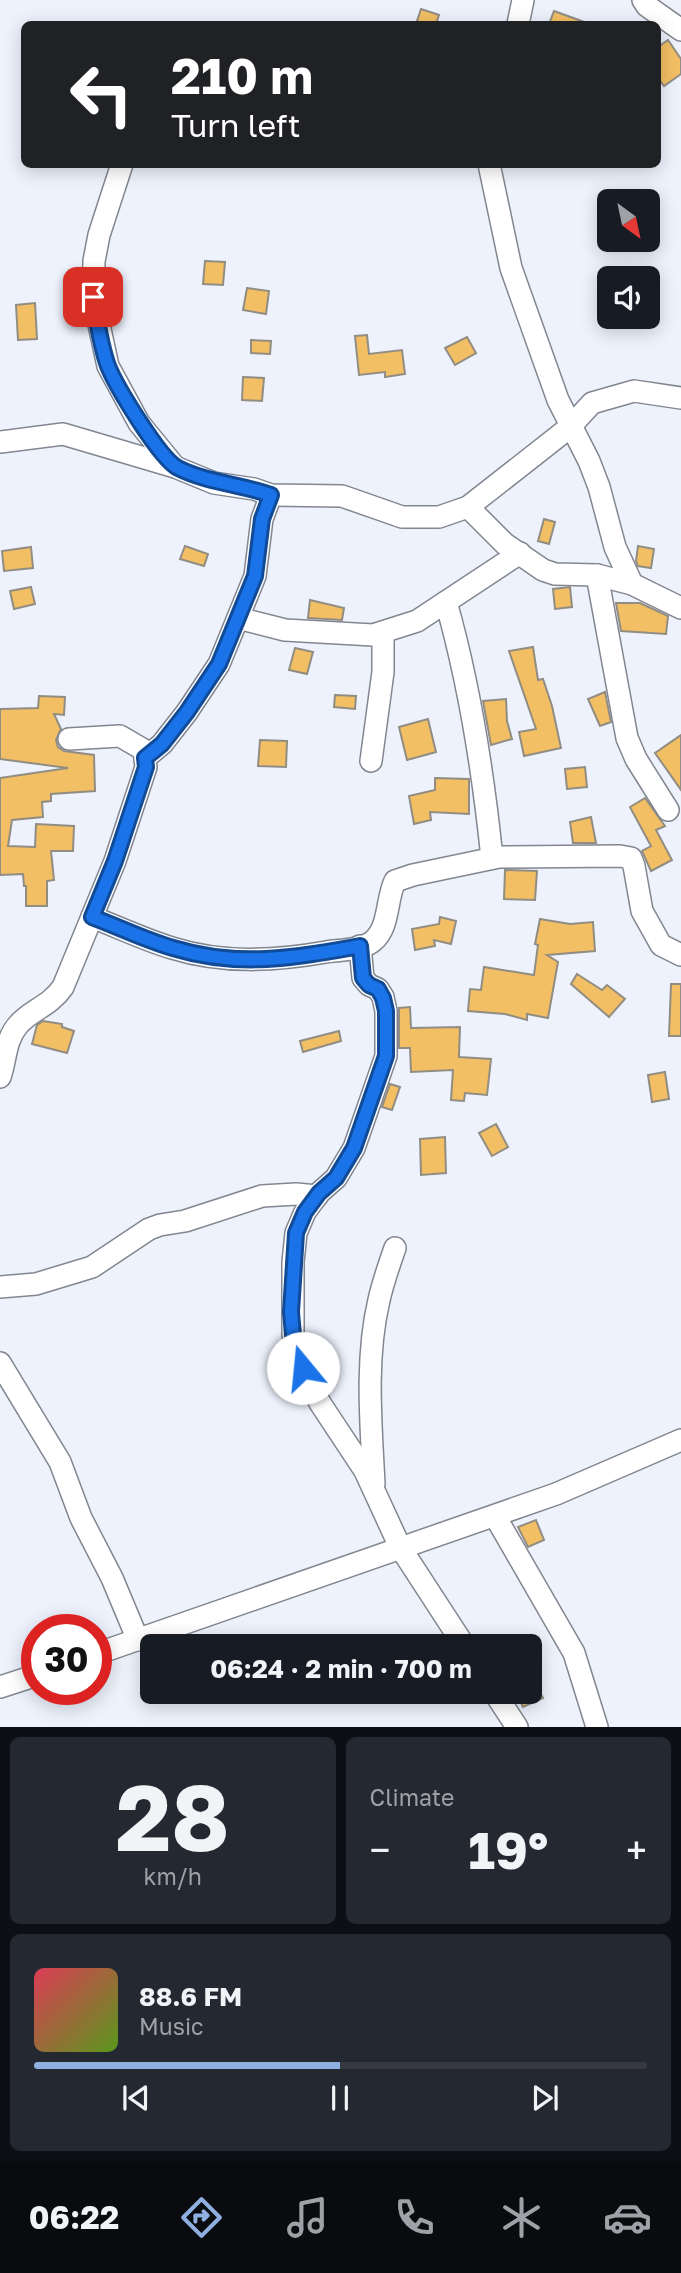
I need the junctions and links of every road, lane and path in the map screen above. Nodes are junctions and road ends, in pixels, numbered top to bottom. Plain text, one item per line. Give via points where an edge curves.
1 (523, 0) edge
2 (642, 1) edge
3 (519, 21) edge
4 (681, 30) edge
5 (121, 168) edge
6 (490, 168) edge
7 (681, 398) edge
8 (570, 428) junction
9 (0, 442) edge
10 (175, 467) junction
11 (271, 495) junction
12 (468, 507) junction
13 (520, 553) junction
14 (597, 575) junction
15 (632, 584) junction
16 (446, 602) junction
17 (681, 608) edge
18 (238, 618) junction
19 (383, 632) junction
20 (69, 739) dead end
21 (145, 758) junction
22 (371, 761) dead end
23 (668, 810) dead end
24 (492, 858) junction
25 (92, 917) junction
26 (360, 946) junction
27 (681, 955) edge
28 (0, 1077) edge
29 (317, 1196) junction
30 (395, 1248) dead end
31 (0, 1287) edge
32 (0, 1363) edge
33 (681, 1440) edge
34 (374, 1489) junction
35 (495, 1516) junction
36 (400, 1547) junction
37 (457, 1634) edge
38 (138, 1640) junction
39 (112, 1649) edge
40 (21, 1680) edge
41 (0, 1687) edge
42 (502, 1704) edge
43 (517, 1727) edge
44 (597, 1727) edge

1 - 3 street
2 - 4 street
5 - 10 street via 99,235 93,297 108,366 139,423
6 - 8 street via 511,268
7 - 8 street via 634,391 592,403
8 - 12 street
8 - 15 street via 589,461 615,547
9 - 10 street via 63,434
10 - 11 street
11 - 12 street via 342,496 402,517 439,517
11 - 18 street via 262,519 255,576
12 - 13 street
13 - 14 street via 555,574
13 - 16 street
14 - 15 street
14 - 23 street via 627,738
15 - 17 street
16 - 19 street via 417,621
16 - 24 street via 475,724
18 - 19 street via 285,630
18 - 21 street via 219,664 162,744
19 - 22 street via 383,682
20 - 21 street via 120,736 144,750
21 - 25 street via 115,861
24 - 26 street via 395,881 386,920 373,941
24 - 27 street via 631,858 642,911 661,945
25 - 26 street via 172,948 239,960 290,959
25 - 28 street via 64,987 17,1026
26 - 29 street via 363,978 383,998 386,1056 354,1148 336,1178
29 - 31 street via 262,1196 160,1225 92,1267 36,1284
29 - 34 street via 296,1233 293,1335 320,1403
30 - 34 street via 375,1325 370,1394
32 - 38 street via 60,1462
33 - 35 street
34 - 36 street
35 - 36 street
35 - 44 street via 574,1653
36 - 37 street
36 - 38 street
38 - 39 street
40 - 41 street
42 - 43 street

